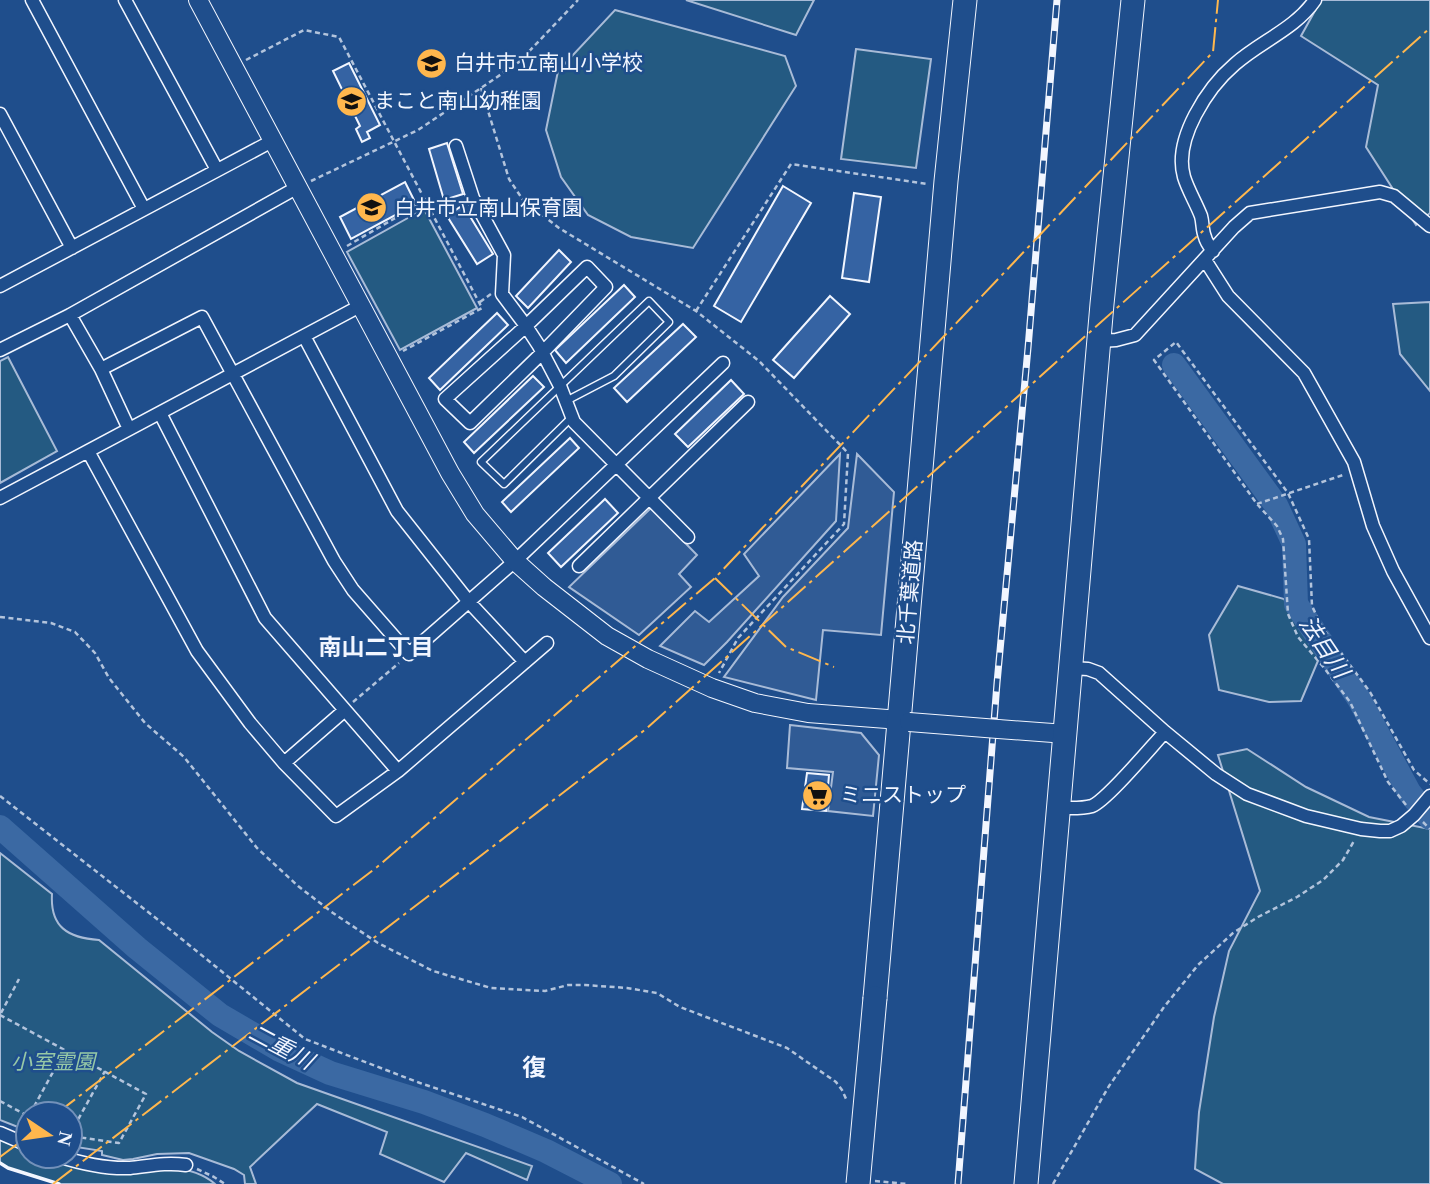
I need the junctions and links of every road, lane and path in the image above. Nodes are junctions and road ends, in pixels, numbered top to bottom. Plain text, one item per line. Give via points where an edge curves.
1 (32, 0) edge
2 (125, 0) edge
3 (198, 0) edge
4 (578, 0) edge
5 (965, 0) edge
6 (1133, 0) edge
7 (1315, 0) edge
8 (233, 66) junction
9 (481, 88) junction
10 (0, 114) edge
11 (274, 140) junction
12 (394, 141) junction
13 (456, 146) dead end
14 (217, 170) junction
15 (929, 184) dead end
16 (298, 187) junction
17 (426, 200) junction
18 (144, 209) junction
19 (1430, 226) edge
20 (72, 248) junction
21 (333, 254) junction
22 (1209, 255) junction
23 (0, 286) edge
24 (360, 306) junction
25 (696, 311) junction
26 (70, 315) junction
27 (526, 326) junction
28 (304, 336) junction
29 (1099, 341) junction
30 (0, 350) edge
31 (542, 354) junction
32 (389, 359) junction
33 (723, 363) dead end
34 (101, 369) junction
35 (232, 374) junction
36 (560, 386) junction
37 (566, 401) junction
38 (748, 402) dead end
39 (160, 413) junction
40 (572, 417) junction
41 (129, 429) junction
42 (88, 451) junction
43 (616, 466) junction
44 (1357, 470) junction
45 (1288, 494) junction
46 (0, 498) edge
47 (649, 499) junction
48 (1257, 504) junction
49 (688, 537) dead end
50 (515, 561) junction
51 (579, 566) dead end
52 (468, 602) junction
53 (0, 617) edge
54 (1430, 638) edge
55 (547, 643) dead end
56 (409, 654) junction
57 (525, 662) junction
58 (1071, 668) junction
59 (712, 688) junction
60 (345, 710) junction
61 (904, 721) junction
62 (1165, 732) junction
63 (1059, 733) junction
64 (285, 763) junction
65 (398, 771) junction
66 (1430, 784) edge
67 (0, 796) edge
68 (1430, 796) edge
69 (1059, 808) junction
70 (1414, 814) junction
71 (1361, 829) junction
72 (19, 979) dead end
73 (0, 1014) edge
74 (65, 1050) junction
75 (105, 1071) junction
76 (37, 1100) edge
77 (847, 1100) dead end
78 (84, 1109) edge
79 (84, 1137) edge
80 (84, 1162) edge
81 (186, 1165) joint
82 (865, 1182) edge
83 (225, 1184) edge
84 (644, 1184) edge
85 (907, 1184) edge
86 (1027, 1184) edge
87 (1053, 1184) edge

1 - 18 street
2 - 14 street
3 - 8 street
4 - 9 path via 519,62
5 - 61 highway, 北千葉道路 via 946,181
6 - 29 highway
7 - 22 street via 1289,26 1235,64 1213,88 1190,126 1183,174 1202,219
8 - 11 street
8 - 12 path via 304,30 339,37
9 - 12 path
9 - 25 path via 509,179 523,200 559,228
10 - 20 street
11 - 14 street
11 - 16 street
12 - 16 path
12 - 17 path
13 - 27 street via 473,198 504,255 502,294
14 - 18 street
15 - 25 path via 791,164
16 - 21 street
16 - 26 street
17 - 21 path
17 - 32 path via 482,308
18 - 20 street
19 - 22 street via 1394,196 1371,193 1250,213
20 - 23 street
21 - 24 street
22 - 29 street via 1135,335
22 - 44 street via 1228,296 1304,373
24 - 28 street
24 - 32 street
25 - 59 path via 759,361 848,453 844,524 738,638
26 - 30 street
26 - 34 street
27 - 31 street
27 - 31 street via 587,267 606,287
27 - 31 street via 445,399 470,423
28 - 35 street
28 - 52 street via 397,511
29 - 58 highway
31 - 36 street
32 - 50 street via 475,514
33 - 43 street
34 - 35 street via 202,317
34 - 41 street
35 - 39 street
35 - 56 street via 334,561
36 - 37 street
36 - 37 lane via 649,302 669,322 614,376
36 - 40 lane via 481,462 504,484
37 - 40 street
38 - 47 street
39 - 41 street
39 - 60 street via 265,618
40 - 43 street
41 - 42 street
42 - 46 street
42 - 64 street via 197,651
43 - 47 street
43 - 50 street
44 - 45 path
44 - 54 street via 1373,526
45 - 48 path
45 - 48 path via 1176,342 1154,360
45 - 66 path via 1308,539 1312,606 1317,617 1370,692 1414,770
47 - 49 street
47 - 51 street
48 - 70 path via 1283,539 1288,614 1298,637 1350,702 1388,782
50 - 52 street
50 - 59 street via 607,636
52 - 56 street
52 - 57 street
53 - 77 path via 51,623 75,632 145,723 184,757 257,848 298,886 378,943 433,971 491,988 545,991 585,985 657,993 680,1007 787,1048 836,1082
55 - 57 street
56 - 60 path
57 - 65 street
58 - 62 street via 1099,673
58 - 63 highway
59 - 61 street via 755,703 808,713
60 - 64 street
60 - 65 street
61 - 63 street, bridge
61 - 82 highway, 北千葉道路, bridge via 875,998
62 - 69 street via 1105,797 1093,805
62 - 71 street via 1247,794 1306,816
63 - 69 highway
64 - 65 street via 336,816
67 - 84 path via 304,1039 522,1117
68 - 70 street
69 - 86 highway
70 - 71 street via 1390,831
71 - 87 path via 1343,860 1324,880 1249,922 1198,965 1109,1086
72 - 73 path
73 - 74 path
74 - 75 path
74 - 76 path
75 - 78 path
75 - 79 path via 146,1094 119,1143
80 - 81 street via 118,1168
81 - 83 path
82 - 85 path

